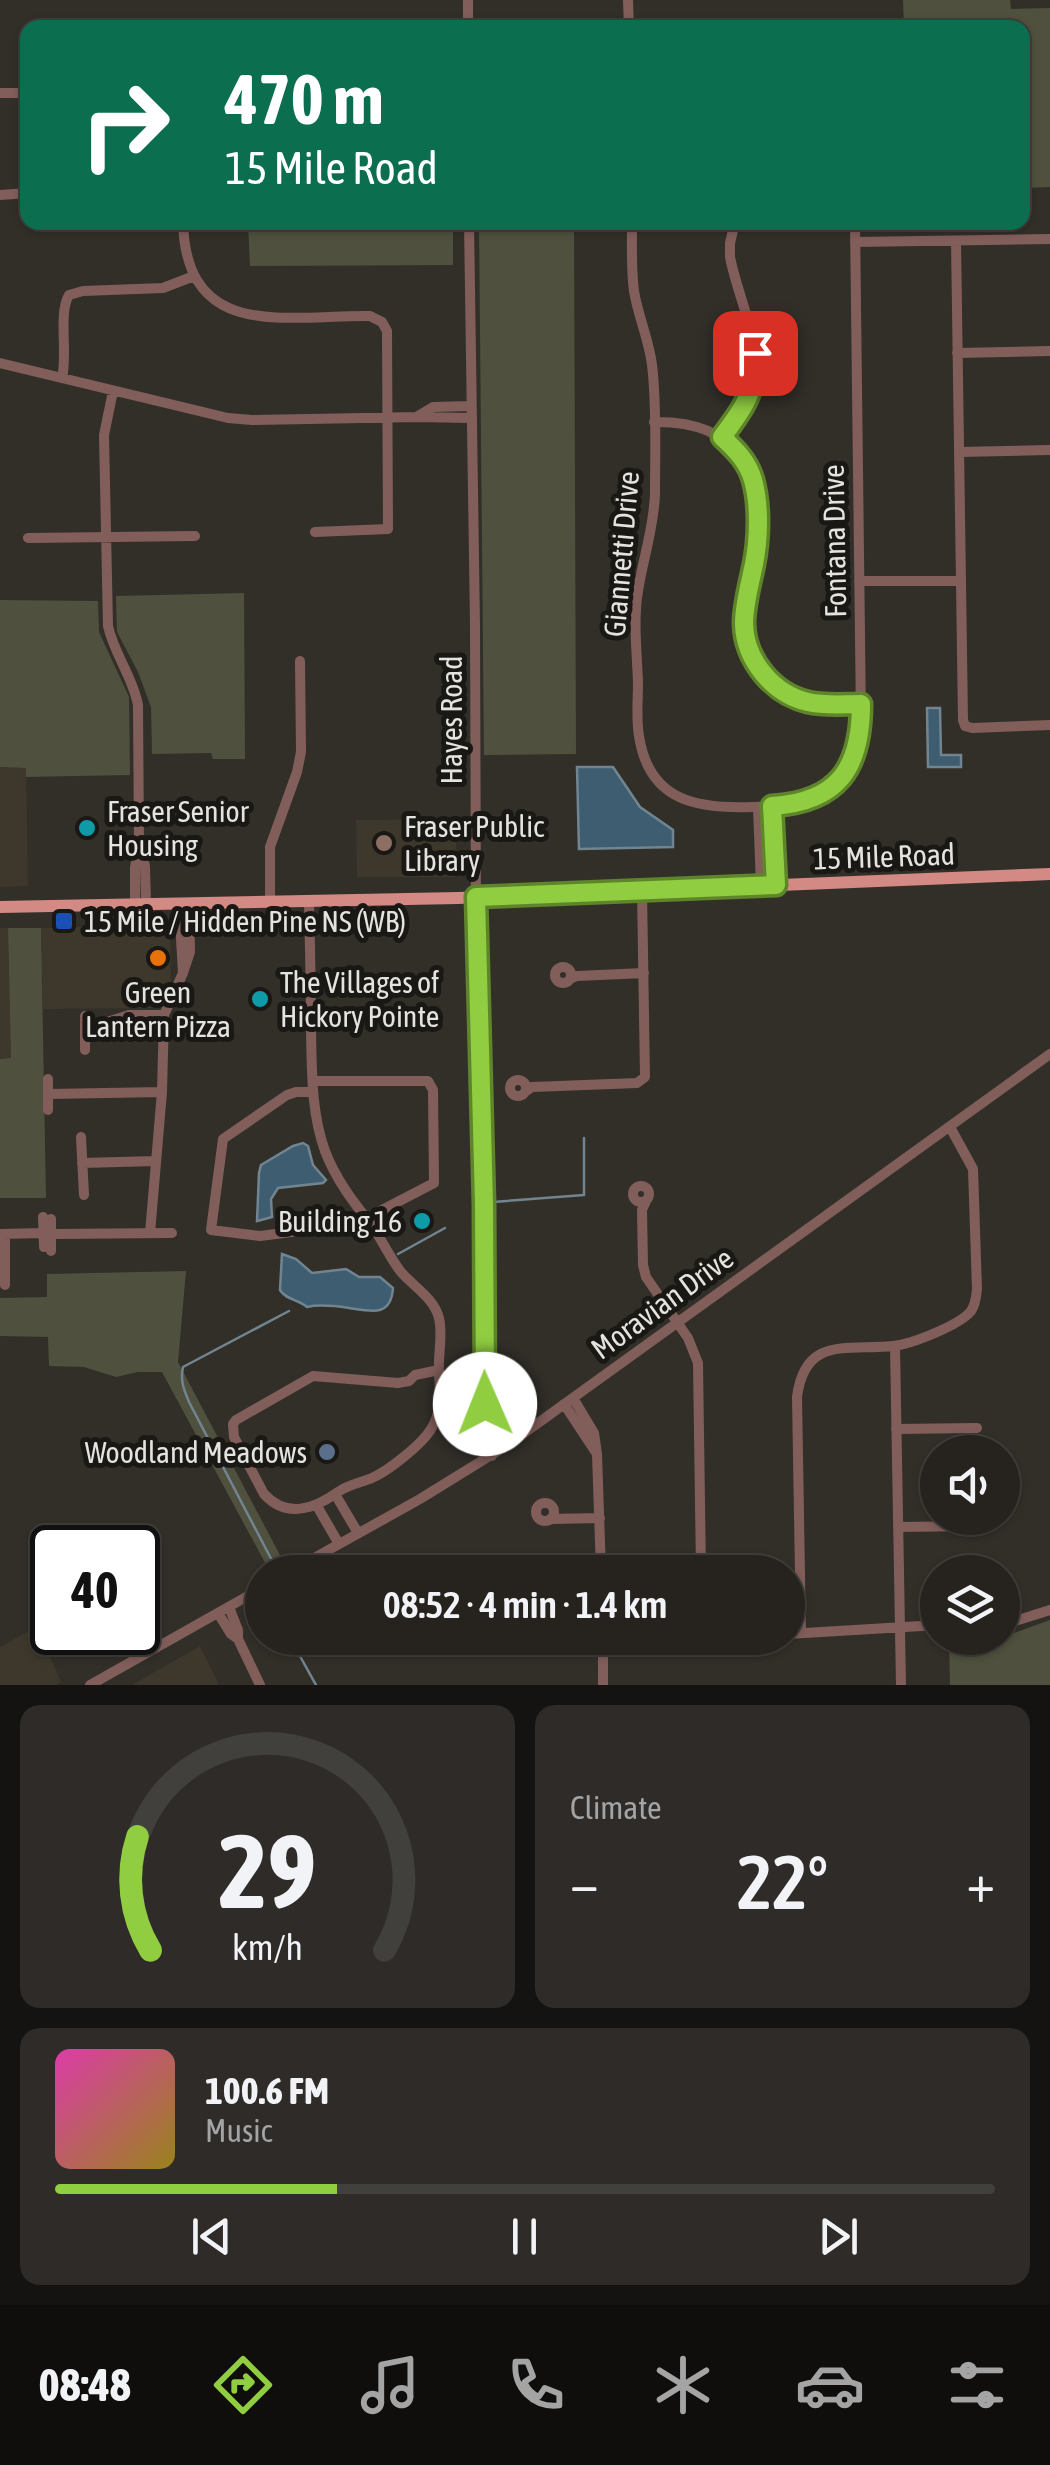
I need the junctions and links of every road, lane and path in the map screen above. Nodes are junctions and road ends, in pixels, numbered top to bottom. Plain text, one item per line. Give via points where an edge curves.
1 (184, 230) edge
2 (469, 230) edge
3 (632, 230) edge
4 (733, 230) edge
5 (855, 230) edge
6 (1050, 238) edge
7 (956, 241) junction
8 (855, 242) junction
9 (194, 276) junction
10 (1050, 351) edge
11 (957, 353) junction
12 (0, 363) edge
13 (62, 378) junction
14 (113, 391) junction
15 (471, 412) junction
16 (388, 417) junction
17 (654, 422) junction
18 (722, 437) junction
19 (1050, 450) edge
20 (959, 452) junction
21 (315, 532) dead end
22 (196, 536) dead end
23 (105, 537) junction
24 (28, 538) dead end
25 (859, 581) junction
26 (961, 581) junction
27 (300, 661) dead end
28 (861, 704) junction
29 (1050, 725) edge
30 (772, 806) junction
31 (758, 807) junction
32 (1050, 874) edge
33 (768, 886) junction
34 (642, 891) junction
35 (476, 897) junction
36 (270, 902) junction
37 (308, 902) junction
38 (184, 904) junction
39 (140, 905) junction
40 (0, 907) edge
41 (644, 974) junction
42 (572, 975) dead end
43 (164, 1015) junction
44 (85, 1050) dead end
45 (1046, 1058) edge
46 (1050, 1073) edge
47 (48, 1079) dead end
48 (313, 1086) junction
49 (527, 1087) dead end
50 (162, 1092) junction
51 (48, 1094) junction
52 (48, 1110) dead end
53 (950, 1127) junction
54 (81, 1137) dead end
55 (156, 1161) junction
56 (82, 1163) junction
57 (84, 1195) dead end
58 (641, 1204) dead end
59 (47, 1218) dead end
60 (366, 1220) junction
61 (150, 1233) junction
62 (172, 1233) dead end
63 (2, 1234) edge
64 (47, 1234) junction
65 (47, 1249) dead end
66 (5, 1286) dead end
67 (678, 1323) junction
68 (895, 1346) junction
69 (439, 1370) junction
70 (568, 1401) junction
71 (977, 1428) dead end
72 (896, 1429) junction
73 (492, 1456) junction
74 (326, 1500) junction
75 (554, 1516) dead end
76 (600, 1518) junction
77 (898, 1527) junction
78 (920, 1527) edge
79 (358, 1533) junction
80 (339, 1544) junction
81 (319, 1555) edge
82 (601, 1555) edge
83 (701, 1555) edge
84 (800, 1555) edge
85 (245, 1598) edge
86 (224, 1610) junction
87 (1050, 1610) edge
88 (1020, 1619) edge
89 (920, 1625) edge
90 (900, 1626) junction
91 (805, 1634) edge
92 (603, 1655) edge
93 (90, 1685) edge
94 (260, 1685) edge
95 (603, 1685) edge
96 (901, 1685) edge

1 - 9 street
2 - 15 street, Hayes Road
3 - 17 street, Giannetti Drive
4 - 18 street via 730,257 755,375
5 - 8 street, Fontana Drive
6 - 7 street
7 - 8 street
7 - 11 street
8 - 25 street, Fontana Drive
9 - 13 street via 163,288 69,295
9 - 16 street via 220,304 251,316 370,316 382,322
10 - 11 street
11 - 20 street
12 - 13 street
13 - 14 street
14 - 16 street via 228,418
14 - 23 street via 104,435
15 - 16 street via 433,407 417,417
15 - 35 street, Hayes Road
16 - 21 street via 388,529
17 - 18 street via 688,423
17 - 31 street, Giannetti Drive via 654,512 637,610 642,748 652,774 682,799 712,808
18 - 28 street via 750,470 756,492 757,541 744,624 752,657 774,686 798,699
19 - 20 street
20 - 26 street
22 - 23 street
23 - 24 street
23 - 39 street via 108,626 138,705
25 - 26 street
25 - 28 street, Fontana Drive
26 - 29 street via 965,726
27 - 36 street via 300,764 270,847
28 - 30 street, Fontana Drive via 859,742 844,775 810,800
30 - 31 street, Fontana Drive
30 - 33 street
31 - 33 street
32 - 33 main road, 15 Mile Road
33 - 34 main road, 15 Mile Road
34 - 35 main road, 15 Mile Road
34 - 41 street
35 - 37 main road, 15 Mile Road
35 - 73 street, Hayes Road via 485,1404
36 - 37 main road, 15 Mile Road
36 - 38 main road, 15 Mile Road
37 - 48 street
38 - 39 main road, 15 Mile Road
38 - 43 street via 190,952
39 - 40 main road, 15 Mile Road
41 - 42 street
41 - 49 street via 643,1080
43 - 44 street via 85,1022
43 - 50 street
45 - 46 street
45 - 53 street, Moravian Drive
47 - 51 street
48 - 60 street via 330,1164
48 - 60 street via 421,1079 432,1086 434,1183
48 - 60 street via 287,1095 224,1139 211,1230 260,1236
50 - 51 street
50 - 55 street
51 - 52 street
53 - 67 street, Moravian Drive
53 - 68 street via 975,1180 975,1304 956,1322
54 - 56 street
55 - 56 street
55 - 61 street
56 - 57 street
58 - 67 street via 646,1277
59 - 64 street
60 - 69 street via 435,1309
61 - 62 street
61 - 64 street
63 - 64 street
63 - 66 street
64 - 65 street
67 - 70 street, Moravian Drive
67 - 83 street via 698,1362
68 - 72 street
68 - 84 street via 830,1349 807,1366 797,1397
69 - 74 street via 439,1413 427,1436 378,1475
69 - 74 street via 398,1384 313,1376 236,1420 234,1438 270,1500 294,1510
70 - 73 street, Moravian Drive
70 - 76 street via 597,1454
71 - 72 street
72 - 77 street
73 - 79 street, Moravian Drive
74 - 79 street
74 - 80 street
75 - 76 street
76 - 82 street
77 - 78 street
77 - 90 street
79 - 80 street, Moravian Drive
80 - 81 street, Moravian Drive
85 - 86 street
86 - 93 street
86 - 94 street
87 - 88 street
89 - 90 street
90 - 91 street
90 - 96 street
92 - 95 street

